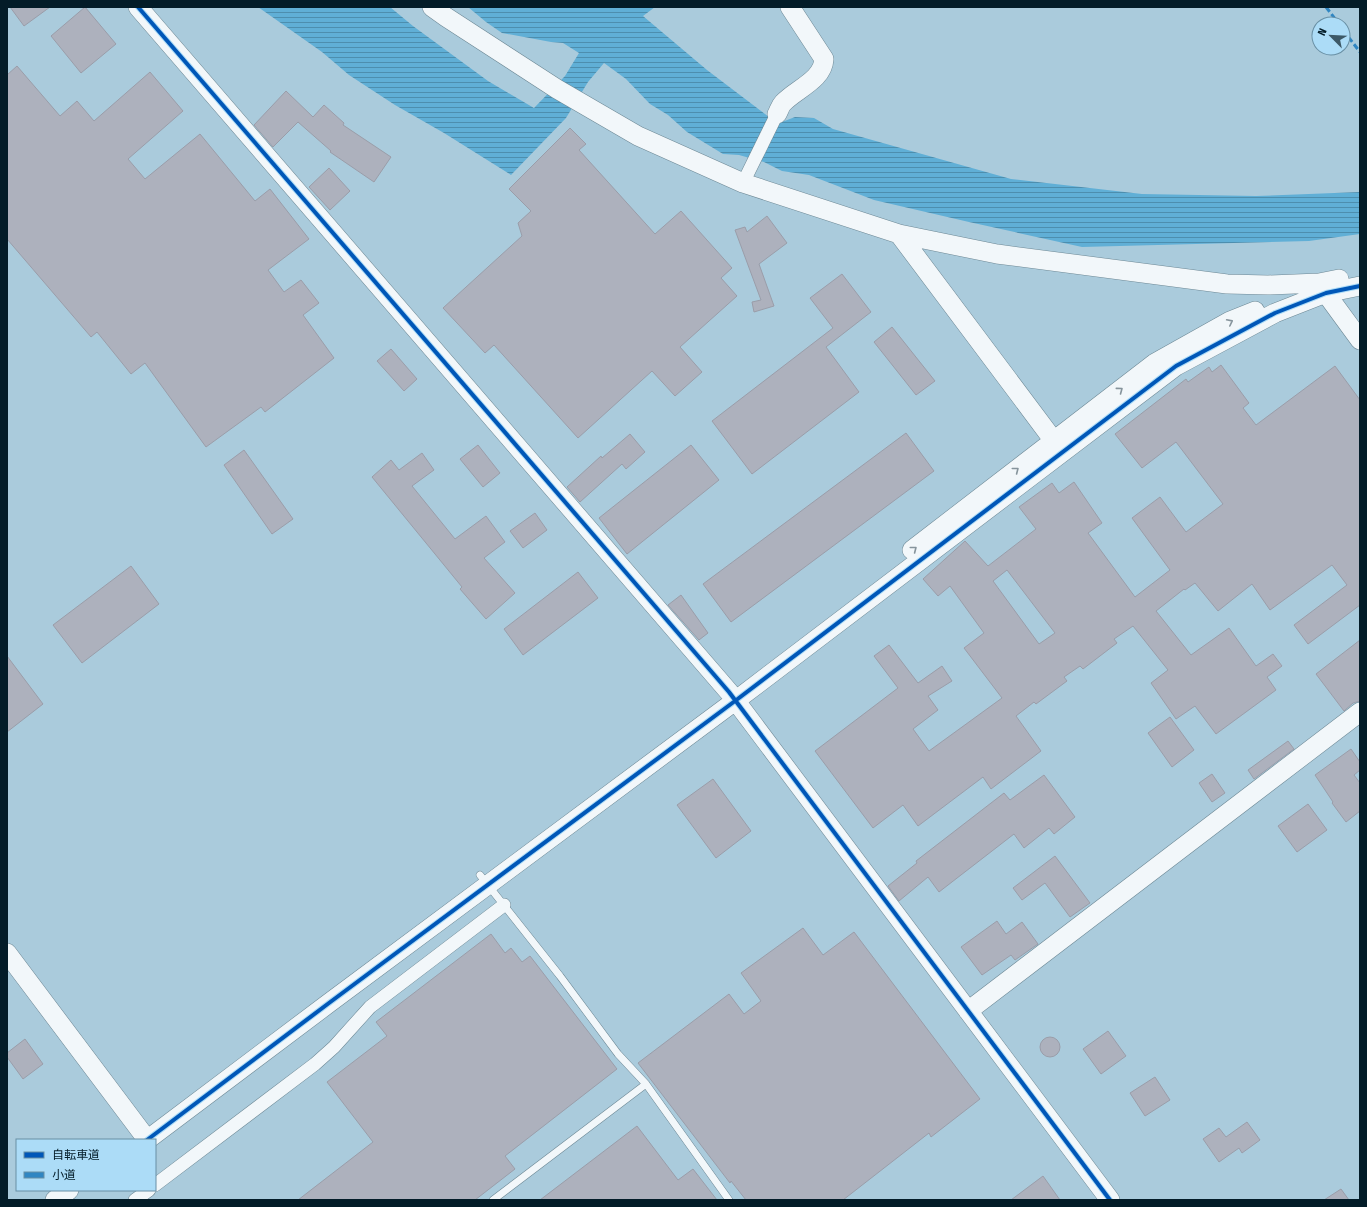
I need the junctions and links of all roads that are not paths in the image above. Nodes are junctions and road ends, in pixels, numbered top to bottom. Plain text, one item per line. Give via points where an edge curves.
1 (138, 7) edge
2 (432, 7) edge
3 (790, 7) edge
4 (777, 114) joint
5 (747, 175) junction
6 (899, 234) junction
7 (1360, 275) edge
8 (1360, 286) edge
9 (1322, 288) junction
10 (1360, 340) edge
11 (1054, 441) junction
12 (732, 696) junction
13 (1360, 712) edge
14 (484, 880) junction
15 (504, 905) junction
16 (7, 953) edge
17 (968, 1011) junction
18 (646, 1084) junction
19 (142, 1138) edge
20 (156, 1184) edge
21 (68, 1191) edge
22 (79, 1191) edge
23 (148, 1191) edge
24 (55, 1200) edge
25 (67, 1200) edge
26 (135, 1200) edge
27 (493, 1200) edge
28 (728, 1200) edge
29 (1110, 1200) edge

1 - 12 street
2 - 5 street via 557,89 638,136
3 - 4 street via 824,58 823,66 816,76 783,104
4 - 5 street
5 - 6 street
6 - 9 street via 997,254 1227,284
6 - 11 street
7 - 9 street
8 - 9 street
9 - 10 street
11 -> 9 street via 1155,363 1230,322
9 - 12 street via 1176,366
12 -> 11 street
12 - 14 street
12 - 17 street
13 - 17 street
14 - 15 lane
14 - 19 street
15 - 18 lane via 618,1054
15 - 20 street via 370,1007 316,1064
16 - 19 street
17 - 29 street
18 - 27 lane
18 - 28 lane
21 - 24 street
22 - 25 street
23 - 26 street

